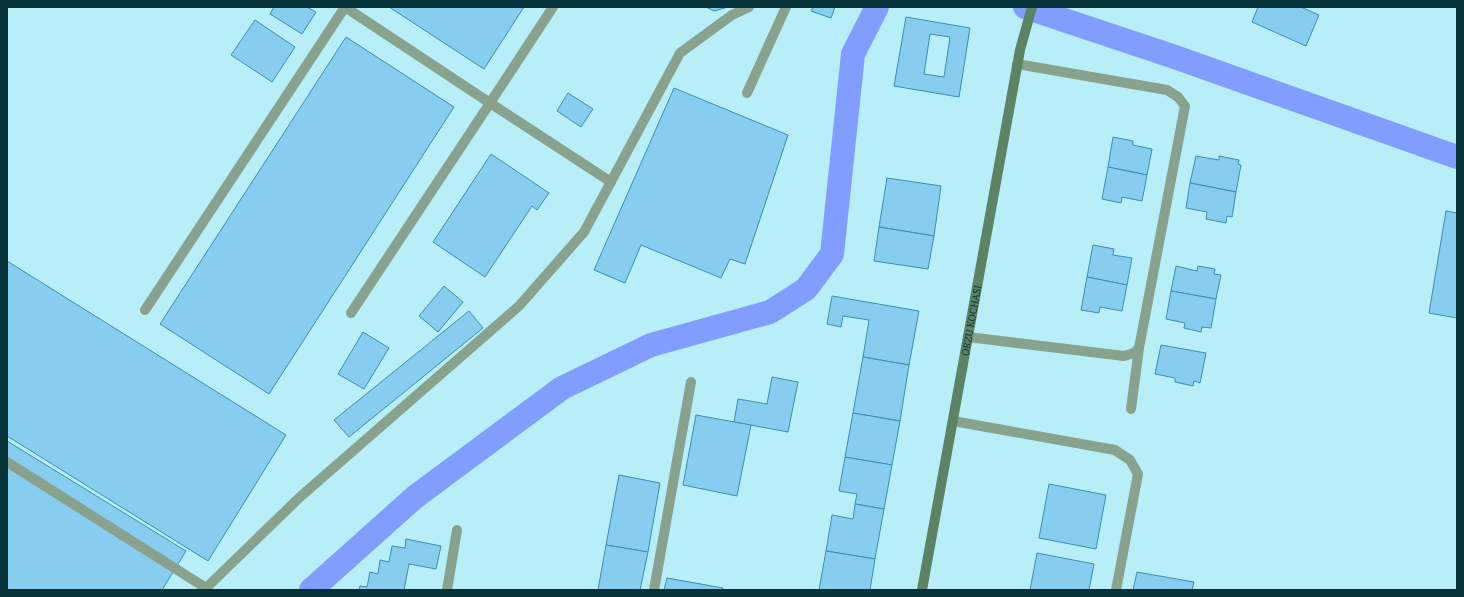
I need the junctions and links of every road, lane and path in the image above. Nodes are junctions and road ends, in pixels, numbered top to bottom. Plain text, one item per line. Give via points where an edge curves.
1 (345, 7) edge
2 (552, 7) edge
3 (749, 7) edge
4 (786, 7) edge
5 (1032, 7) edge
6 (1018, 64) junction
7 (747, 93) dead end
8 (490, 103) junction
9 (611, 182) junction
10 (145, 310) dead end
11 (351, 313) dead end
12 (968, 337) junction
13 (1139, 348) junction
14 (691, 382) dead end
15 (1131, 409) dead end
16 (953, 421) junction
17 (7, 462) edge
18 (457, 530) dead end
19 (205, 589) edge
20 (447, 590) edge
21 (654, 590) edge
22 (922, 590) edge
23 (1116, 590) edge

1 - 8 street
1 - 10 street
2 - 8 street
3 - 9 street via 732,15 680,53
4 - 7 street
5 - 6 main road, ORZU KOCHASI
6 - 12 main road, ORZU KOCHASI
6 - 13 street via 1167,90 1178,97 1185,106
8 - 9 street
8 - 11 street
9 - 19 street via 584,232 518,306 300,497
12 - 13 street via 1124,356 1134,353
12 - 16 main road, ORZU KOCHASI
13 - 15 street
14 - 21 street
16 - 22 main road, ORZU KOCHASI
16 - 23 street via 1115,450 1130,460 1138,474
17 - 19 street
18 - 20 street

